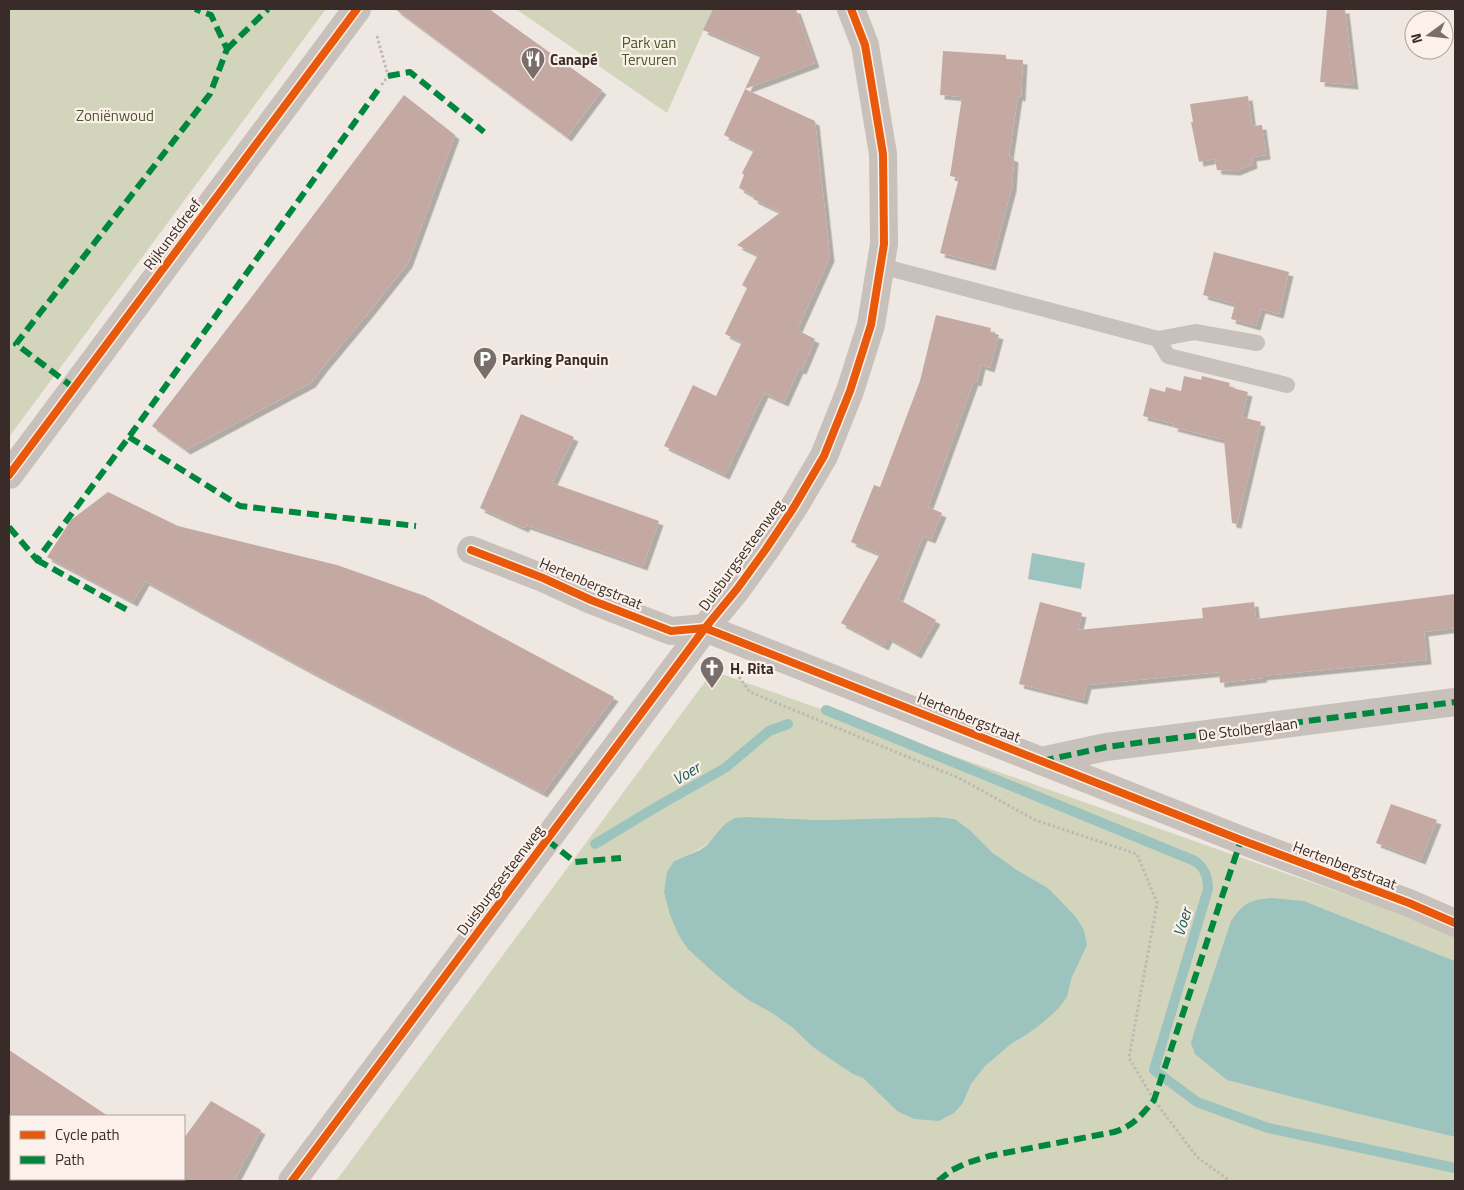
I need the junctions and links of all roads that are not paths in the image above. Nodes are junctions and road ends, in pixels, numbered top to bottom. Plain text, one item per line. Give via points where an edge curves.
1 (851, 9) edge
2 (366, 18) edge
3 (881, 266) junction
4 (1158, 339) junction
5 (1257, 343) dead end
6 (1287, 385) dead end
7 (9, 475) edge
8 (471, 550) dead end
9 (705, 628) junction
10 (1455, 702) edge
11 (1041, 761) junction
12 (1455, 923) edge
13 (292, 1181) edge

1 - 3 street, Duisburgsesteenweg via 865,45 883,154 884,244
2 - 7 street, Rijkunstdreef
3 - 4 lane
3 - 9 street, Duisburgsesteenweg via 871,325 850,391 824,456 766,549
4 - 5 lane via 1196,332
4 - 6 lane via 1168,356
8 - 9 street, Hertenbergstraat via 671,631
9 - 11 street, Hertenbergstraat
9 - 13 street, Duisburgsesteenweg
10 - 11 street, De Stolberglaan via 1106,747
11 - 12 street, Hertenbergstraat

